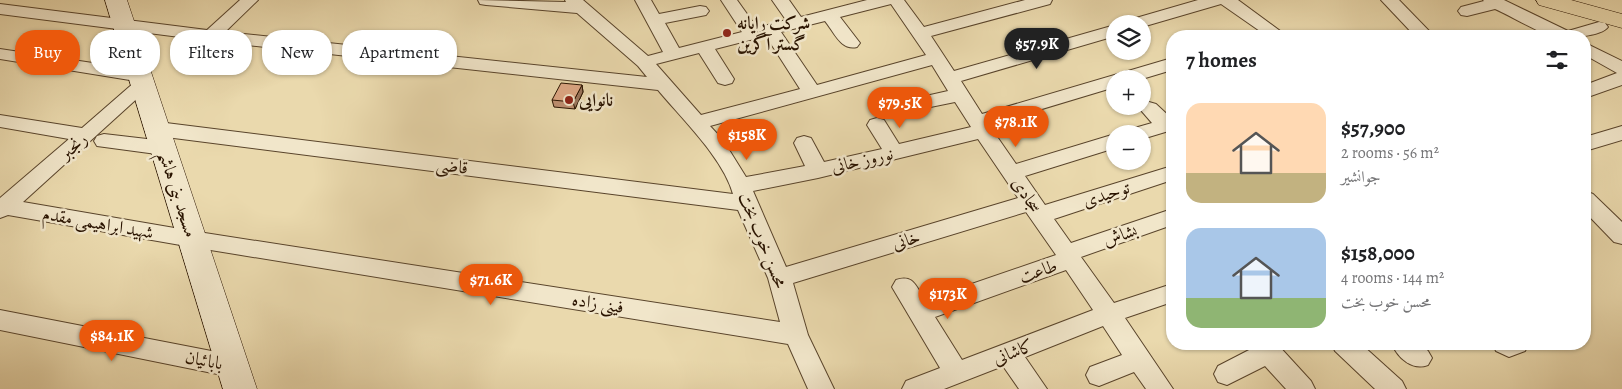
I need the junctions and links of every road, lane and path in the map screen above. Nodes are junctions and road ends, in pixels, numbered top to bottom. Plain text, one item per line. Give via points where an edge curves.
1 (116, 0) edge
2 (250, 0) edge
3 (486, 0) edge
4 (642, 0) edge
5 (729, 0) edge
6 (780, 0) edge
7 (887, 0) edge
8 (896, 0) edge
9 (1044, 0) edge
10 (1216, 0) edge
11 (1227, 0) edge
12 (1389, 0) edge
13 (1547, 0) edge
14 (1610, 0) edge
15 (1494, 1) edge
16 (1622, 3) edge
17 (578, 4) edge
18 (0, 10) edge
19 (700, 11) dead end
20 (1467, 11) dead end
21 (829, 15) junction
22 (1151, 19) edge
23 (654, 20) junction
24 (1622, 21) edge
25 (797, 23) junction
26 (124, 26) junction
27 (1599, 27) dead end
28 (218, 30) edge
29 (771, 30) junction
30 (1266, 30) edge
31 (1419, 30) edge
32 (1554, 30) edge
33 (1588, 30) edge
34 (170, 31) edge
35 (1106, 33) edge
36 (920, 34) junction
37 (752, 35) junction
38 (252, 40) edge
39 (851, 43) dead end
40 (704, 47) junction
41 (1591, 51) edge
42 (0, 54) edge
43 (674, 55) junction
44 (937, 58) junction
45 (644, 62) junction
46 (1164, 66) edge
47 (1622, 69) edge
48 (1151, 70) edge
49 (950, 78) junction
50 (1622, 78) edge
51 (141, 80) junction
52 (725, 80) dead end
53 (1106, 84) edge
54 (664, 85) junction
55 (1591, 90) edge
56 (812, 92) junction
57 (960, 95) junction
58 (906, 106) dead end
59 (1151, 110) edge
60 (0, 121) edge
61 (1166, 122) edge
62 (697, 123) junction
63 (876, 125) dead end
64 (1166, 125) edge
65 (980, 127) junction
66 (1151, 130) edge
67 (1622, 133) edge
68 (95, 138) junction
69 (161, 139) junction
70 (1591, 142) edge
71 (804, 143) dead end
72 (1106, 144) edge
73 (894, 152) junction
74 (818, 171) junction
75 (1011, 173) junction
76 (1166, 175) edge
77 (744, 195) junction
78 (1, 207) edge
79 (1036, 209) junction
80 (1593, 218) edge
81 (1166, 219) edge
82 (1622, 236) edge
83 (192, 239) junction
84 (1069, 256) junction
85 (780, 278) junction
86 (904, 287) dead end
87 (1166, 295) edge
88 (920, 312) junction
89 (1110, 314) junction
90 (0, 320) edge
91 (796, 335) junction
92 (1262, 350) edge
93 (1267, 350) edge
94 (1352, 350) edge
95 (1364, 350) edge
96 (1009, 354) junction
97 (1139, 358) junction
98 (957, 373) junction
99 (1227, 374) dead end
100 (1099, 375) dead end
101 (236, 377) edge
102 (1392, 382) edge
103 (821, 389) edge
104 (915, 389) edge
105 (1034, 389) edge
106 (1160, 389) edge
107 (1302, 389) edge

1 - 26 main road, مسجد بنی هاشم
2 - 28 street
3 - 17 street
4 - 23 street
5 - 37 street
6 - 25 street
7 - 21 street
8 - 36 street, سجادی
9 - 36 street
10 - 22 street
11 - 30 street
12 - 31 street
13 - 24 highway
14 - 16 highway
15 - 20 street
15 - 32 street
17 - 45 street, محسن خوب بخت
18 - 26 street
19 - 23 street
21 - 25 street
21 - 39 street
23 - 43 street
25 - 29 street
26 - 34 street
26 - 51 main road, مسجد بنی هاشم
27 - 33 street
29 - 37 street
29 - 56 street
35 - 49 street
36 - 44 street, سجادی
37 - 40 street
38 - 54 street
40 - 43 street
40 - 52 street
41 - 47 street
42 - 51 street
43 - 45 street
44 - 49 street, سجادی
44 - 56 street
45 - 54 street, محسن خوب بخت
46 - 48 street
49 - 57 street, سجادی
50 - 55 street
51 - 68 street, رنجبر
51 - 69 main road, مسجد بنی هاشم
53 - 65 street, نوروز خانی
54 - 62 street, محسن خوب بخت
56 - 62 street
57 - 58 street
57 - 65 street, سجادی
59 - 61 street
60 - 68 street, قاضی
62 - 77 street, محسن خوب بخت via 716,145
63 - 73 street
64 - 66 street
65 - 73 street, نوروز خانی
65 - 75 street, سجادی
67 - 70 street
68 - 69 street, قاضی
68 - 78 street, رنجبر
69 - 77 street, قاضی
69 - 83 main road, مسجد بنی هاشم
71 - 74 street
72 - 75 street
73 - 74 street, نوروز خانی
74 - 77 street, نوروز خانی
75 - 79 street, سجادی
76 - 79 street, توحیدی
77 - 85 street, محسن خوب بخت
78 - 83 street, شهید ابراهیمی مقدم
79 - 84 street, سجادی
79 - 85 street, خانی
80 - 82 street
81 - 84 street, بشاش
83 - 91 street, فینی زاده
83 - 101 main road, مسجد بنی هاشم
84 - 88 street, طاعت
84 - 89 street, سجادی
85 - 91 street, محسن خوب بخت
86 - 88 street
87 - 89 street, کاشانی
88 - 98 street
89 - 96 street, کاشانی
89 - 97 street, سجادی
90 - 101 street, بابائیان
91 - 103 street, محسن خوب بخت
92 - 99 street
93 - 107 street
94 - 102 street
95 - 102 street
96 - 98 street, کاشانی
96 - 105 street
97 - 100 street
97 - 106 street, سجادی
98 - 104 street, کاشانی

